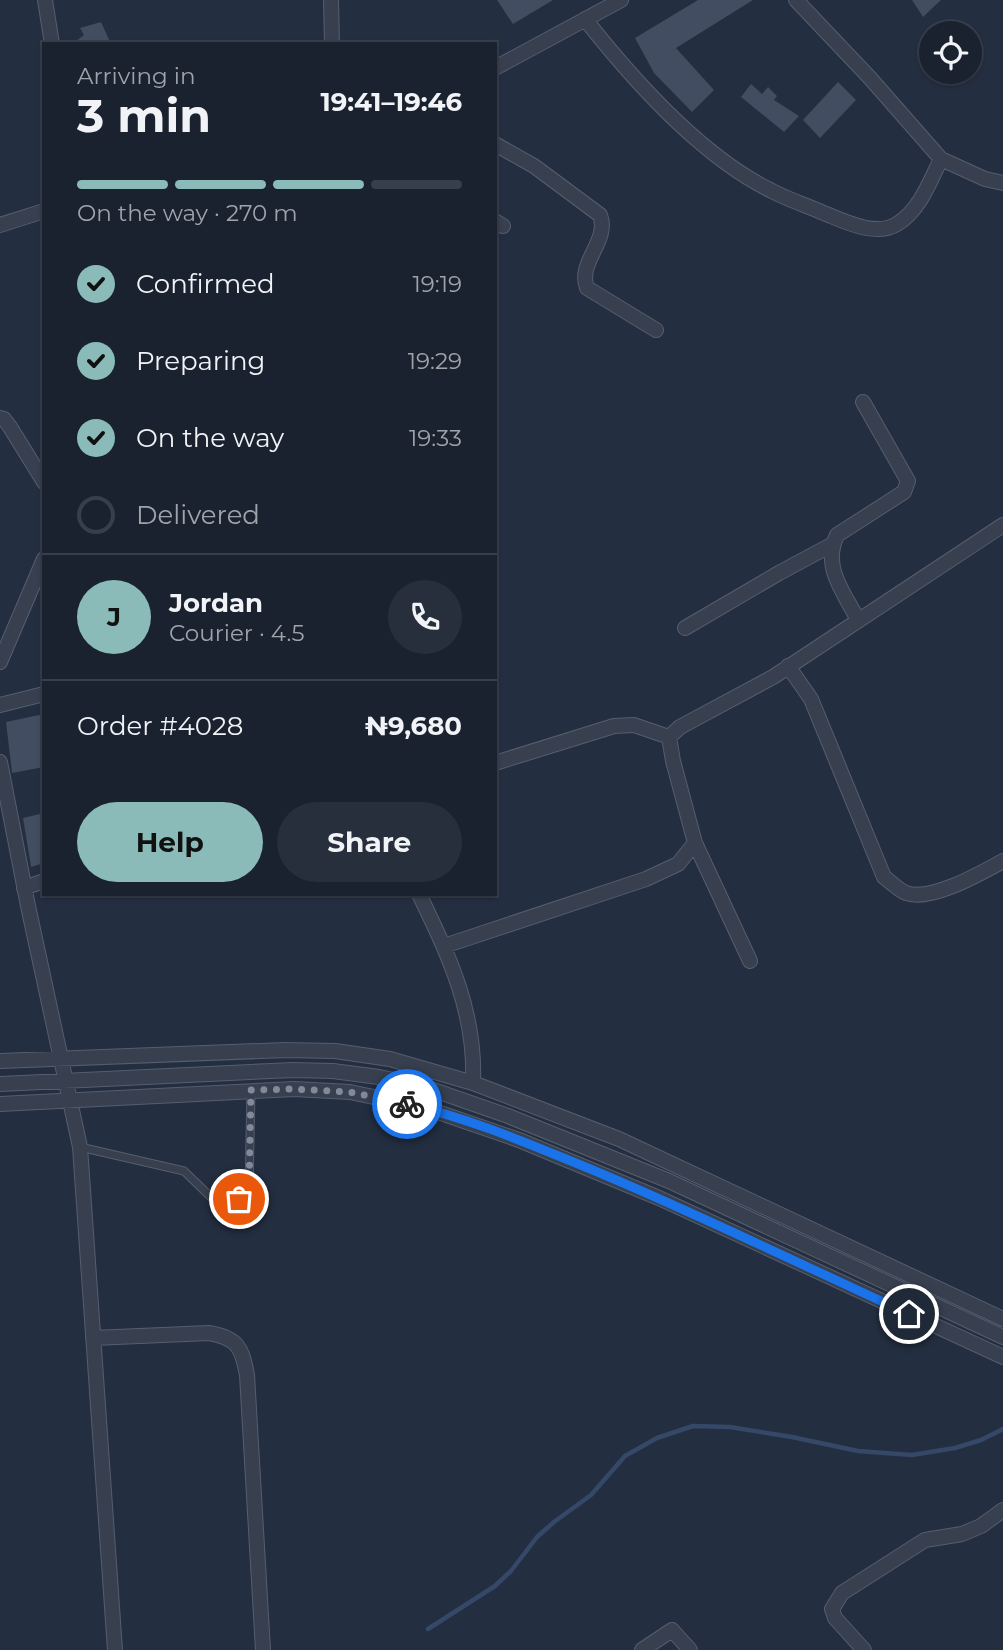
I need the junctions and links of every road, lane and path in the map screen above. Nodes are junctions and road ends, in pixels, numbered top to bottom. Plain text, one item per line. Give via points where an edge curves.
1 (45, 0) edge
2 (331, 0) edge
3 (621, 0) edge
4 (796, 0) edge
5 (585, 19) junction
6 (52, 42) edge
7 (332, 42) edge
8 (497, 67) edge
9 (497, 145) edge
10 (941, 159) junction
11 (1003, 183) edge
12 (42, 212) edge
13 (0, 225) edge
14 (656, 330) dead end
15 (863, 402) dead end
16 (0, 418) edge
17 (42, 479) edge
18 (1003, 525) edge
19 (833, 544) junction
20 (42, 564) edge
21 (858, 620) junction
22 (685, 628) dead end
23 (0, 662) edge
24 (788, 666) junction
25 (42, 694) edge
26 (0, 705) edge
27 (669, 737) junction
28 (0, 762) edge
29 (497, 762) edge
30 (695, 843) junction
31 (1003, 860) edge
32 (42, 882) edge
33 (24, 888) junction
34 (420, 896) edge
35 (444, 946) junction
36 (750, 961) dead end
37 (60, 1059) junction
38 (0, 1061) edge
39 (66, 1082) junction
40 (473, 1083) junction
41 (0, 1084) edge
42 (251, 1090) junction
43 (69, 1100) junction
44 (0, 1104) edge
45 (80, 1147) junction
46 (1003, 1319) edge
47 (1003, 1337) edge
48 (93, 1338) junction
49 (1003, 1357) edge
50 (1003, 1510) edge
51 (115, 1650) edge
52 (262, 1650) edge
53 (642, 1650) edge
54 (690, 1650) edge
55 (864, 1650) edge

1 - 6 street
2 - 7 street
3 - 5 street
4 - 10 street
5 - 8 street
5 - 10 street via 619,62 712,152 770,191 853,225 881,229 897,224 920,202
9 - 14 street via 600,215 604,224 583,280 587,288
10 - 11 street
12 - 13 street
15 - 19 street via 908,481 907,487 837,535
16 - 17 street
18 - 21 street
19 - 21 street via 830,563
19 - 22 street
20 - 23 street
21 - 24 street
24 - 27 street
24 - 31 street via 811,699 884,877 907,894 923,894 942,890
25 - 26 street
27 - 29 street via 634,725 614,726
27 - 30 street
28 - 33 street
30 - 35 street via 678,863 646,879
30 - 36 street
32 - 33 street
33 - 37 street
34 - 35 street
35 - 40 street via 462,992 474,1052
37 - 38 street
37 - 39 street
37 - 40 street via 335,1051 390,1059
39 - 41 street
39 - 43 street
39 - 47 street via 333,1071 422,1086 669,1181
40 - 46 street via 619,1139
42 - 43 street
42 - 45 lane via 249,1189 230,1206 217,1203 184,1171
42 - 49 street via 350,1092 426,1108 519,1140 659,1198
43 - 44 street
43 - 45 street
45 - 48 street
48 - 51 street
48 - 52 street via 209,1333 227,1336 244,1355
50 - 55 street via 962,1534 925,1539 842,1593 832,1609 835,1618
53 - 54 street via 672,1630

